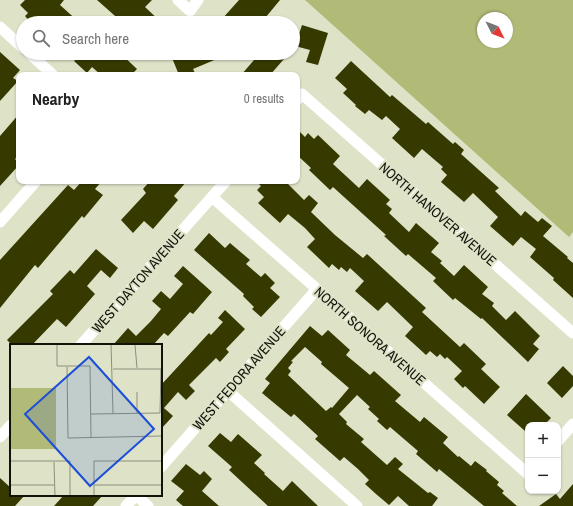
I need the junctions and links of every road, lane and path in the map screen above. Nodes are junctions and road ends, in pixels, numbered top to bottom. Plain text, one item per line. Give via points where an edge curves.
1 (178, 0) edge
2 (198, 0) edge
3 (0, 27) edge
4 (16, 42) edge
5 (37, 60) edge
6 (50, 72) edge
7 (300, 97) edge
8 (33, 184) edge
9 (223, 184) edge
10 (212, 197) junction
11 (0, 222) edge
12 (317, 289) junction
13 (573, 333) edge
14 (82, 344) edge
15 (228, 391) junction
16 (573, 424) edge
17 (10, 426) edge
18 (0, 437) edge
19 (561, 438) edge
20 (162, 466) edge
21 (525, 471) edge
22 (135, 496) edge
23 (137, 496) edge
24 (126, 506) edge
25 (148, 506) edge
26 (357, 506) edge

1 - 2 street via 190,10
3 - 4 street
5 - 6 street
7 - 13 street, NORTH HANOVER AVENUE
8 - 11 street
9 - 10 street, WEST DAYTON AVENUE
10 - 12 street, NORTH SONORA AVENUE
10 - 14 street, WEST DAYTON AVENUE
12 - 15 street, WEST FEDORA AVENUE
12 - 21 street, NORTH SONORA AVENUE
15 - 20 street, WEST FEDORA AVENUE
15 - 26 street
16 - 19 street
17 - 18 street
22 - 24 street
23 - 25 street

